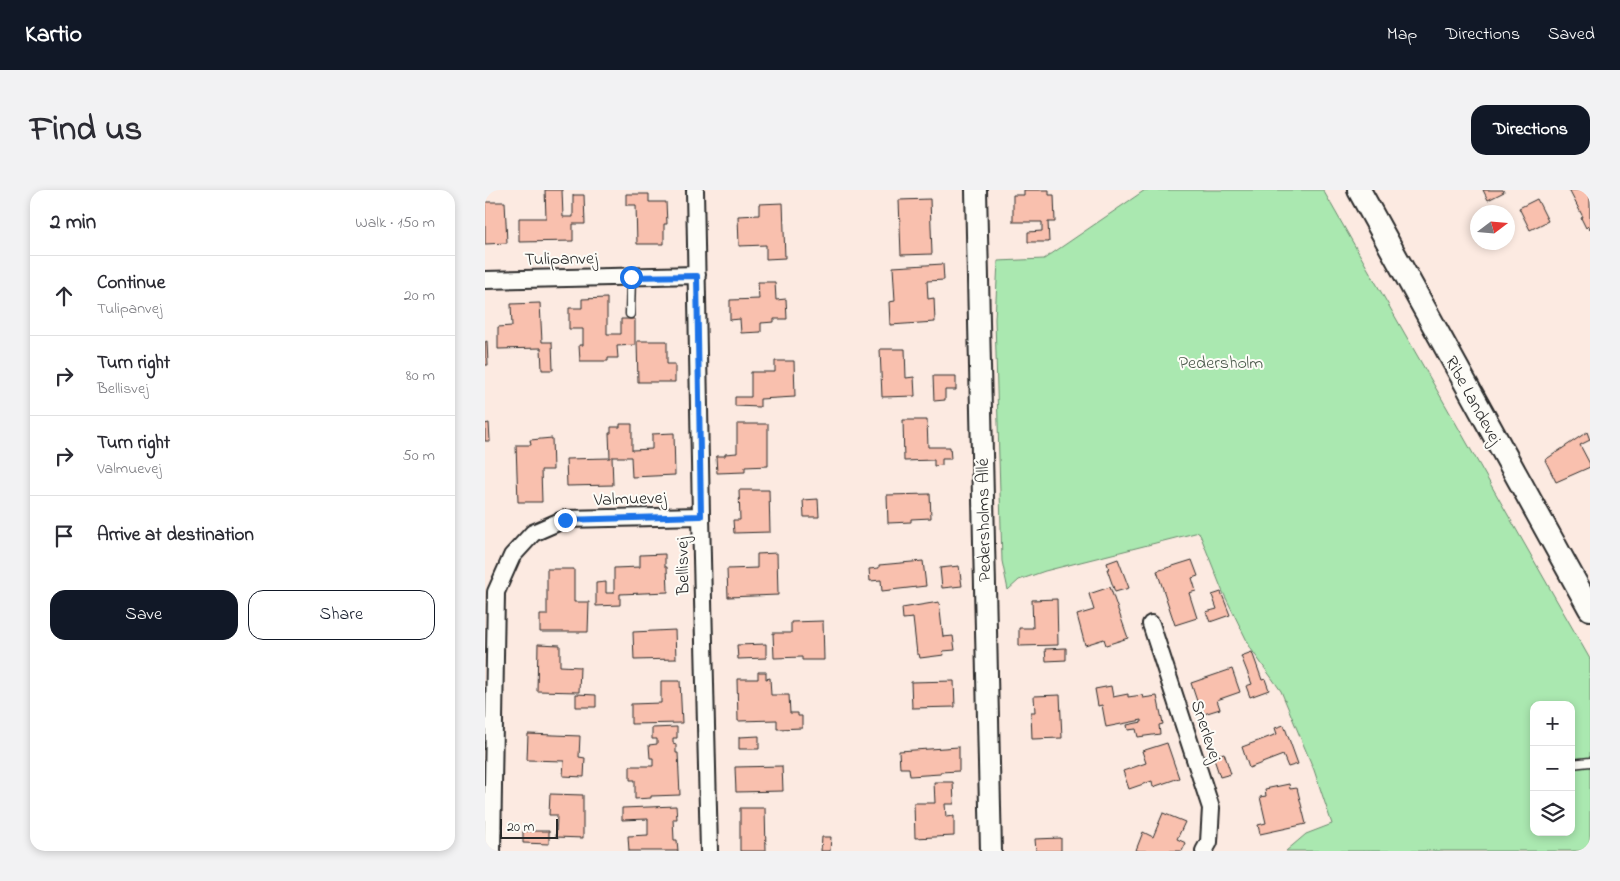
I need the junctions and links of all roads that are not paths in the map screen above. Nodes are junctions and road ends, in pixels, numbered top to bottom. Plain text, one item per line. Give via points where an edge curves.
1 (695, 190) edge
2 (976, 190) edge
3 (1359, 190) edge
4 (697, 276) junction
5 (631, 277) junction
6 (485, 280) edge
7 (630, 314) dead end
8 (701, 516) junction
9 (1590, 609) edge
10 (1151, 624) dead end
11 (1590, 762) edge
12 (1575, 764) edge
13 (492, 851) edge
14 (709, 851) edge
15 (991, 851) edge
16 (1204, 851) edge

1 - 4 street, Bellisvej
2 - 15 street, Pedersholms Allé
3 - 9 main road, Ribe Landevej
4 - 5 street, Tulipanvej
4 - 8 street, Bellisvej
5 - 6 street, Tulipanvej
5 - 7 lane
8 - 13 street, Valmuevej via 565,520 533,533 512,556 496,592
8 - 14 street, Bellisvej
10 - 16 street, Snerlevej via 1211,808 1209,842
11 - 12 lane

